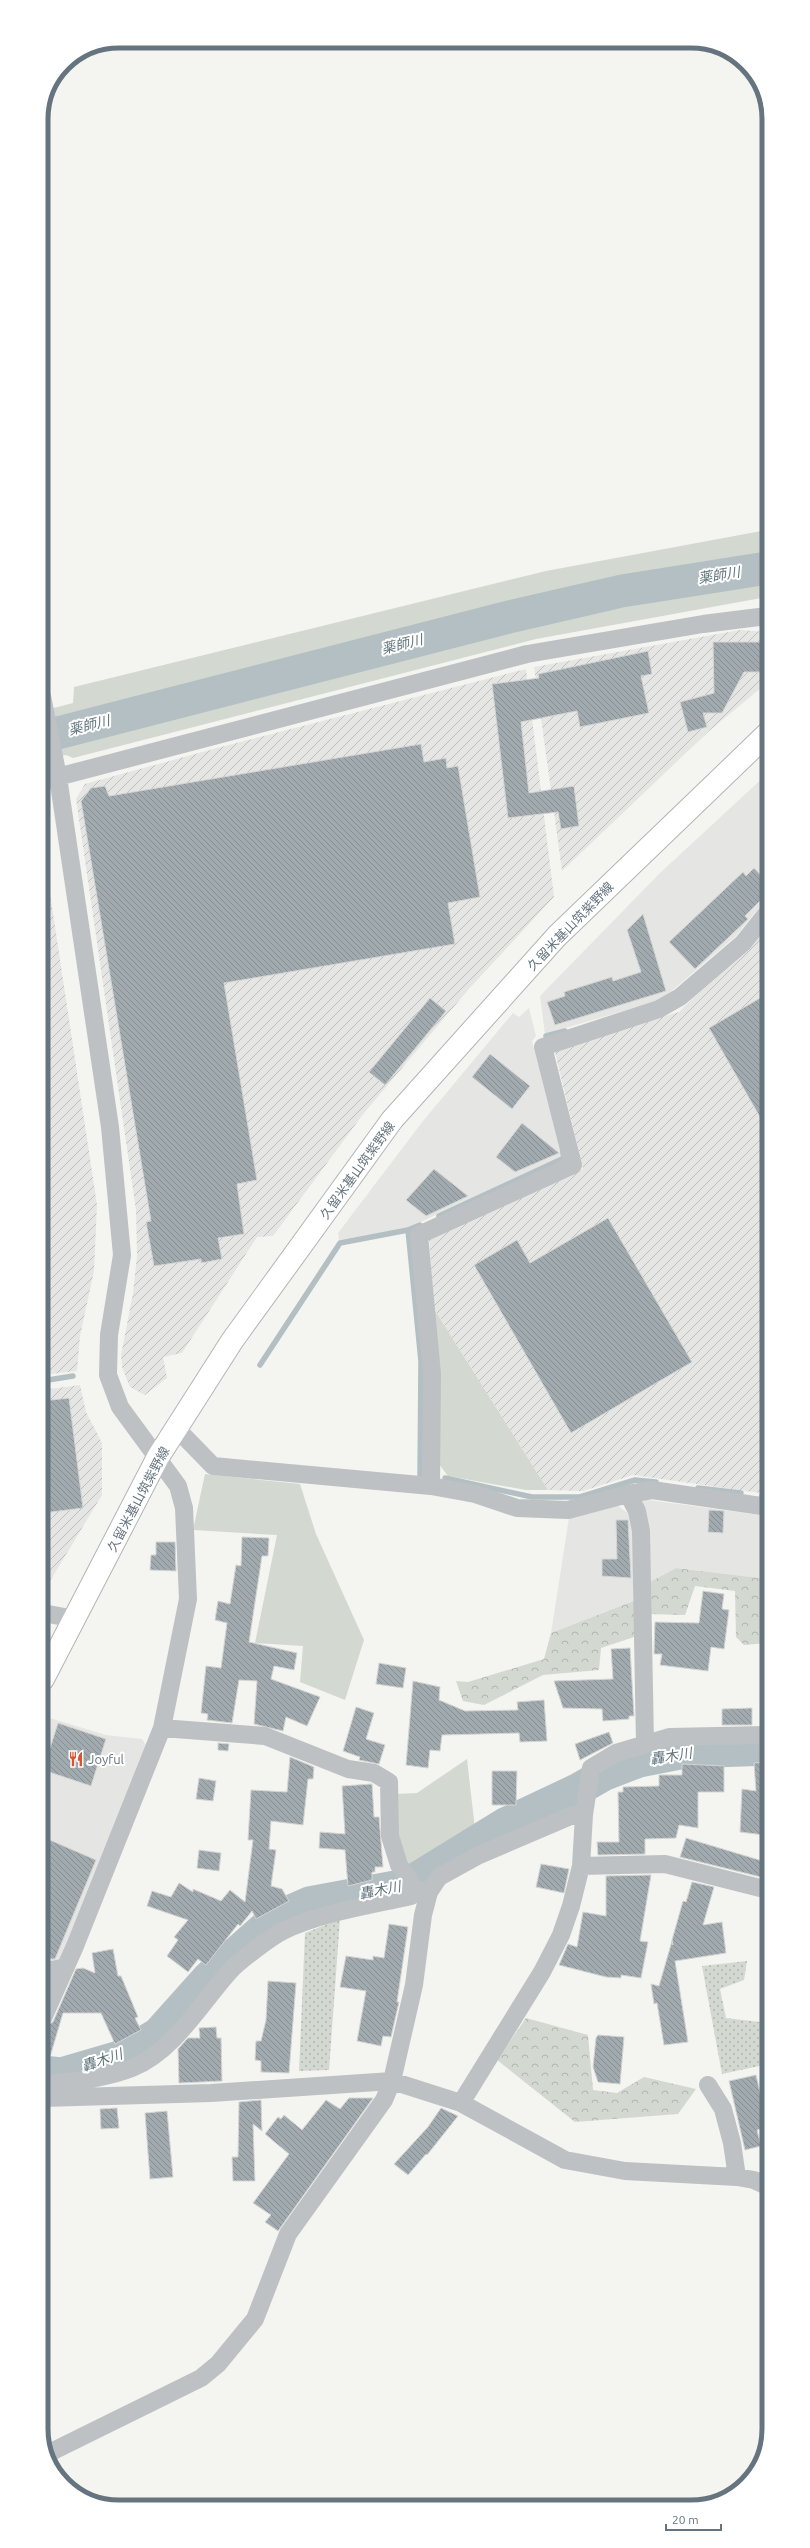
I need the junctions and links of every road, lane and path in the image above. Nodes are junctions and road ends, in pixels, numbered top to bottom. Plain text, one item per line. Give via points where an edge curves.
1 (762, 617) edge
2 (762, 739) edge
3 (48, 756) edge
4 (50, 779) edge
5 (762, 919) edge
6 (177, 1429) junction
7 (158, 1457) junction
8 (431, 1486) junction
9 (628, 1494) junction
10 (762, 1506) edge
11 (48, 1614) edge
12 (76, 1620) junction
13 (48, 1670) edge
14 (162, 1728) junction
15 (762, 1735) edge
16 (645, 1743) junction
17 (585, 1809) junction
18 (581, 1866) junction
19 (762, 1888) edge
20 (423, 1891) junction
21 (66, 1967) junction
22 (48, 1971) edge
23 (48, 2007) edge
24 (392, 2081) junction
25 (48, 2084) edge
26 (708, 2085) dead end
27 (48, 2098) edge
28 (461, 2103) junction
29 (737, 2177) junction
30 (762, 2184) edge
31 (52, 2452) edge

1 - 4 street via 527,654
2 - 6 main road, 久留米基山筑紫野線 via 557,936 392,1120 232,1341
3 - 4 street
4 - 7 street via 110,1127 122,1255 109,1335 108,1375 120,1407
5 - 8 street via 743,943 675,1000 659,1010 543,1047 573,1165 419,1234 432,1374
6 - 7 main road, 久留米基山筑紫野線
6 - 8 street via 213,1466
7 - 12 main road, 久留米基山筑紫野線
7 - 14 street via 178,1486 184,1508 188,1599
8 - 9 street via 475,1494 517,1508 568,1510
9 - 10 street via 652,1490
9 - 16 street via 637,1511 641,1531
11 - 12 street
12 - 13 main road, 久留米基山筑紫野線
14 - 20 street via 265,1736 348,1769 374,1773 389,1782 390,1836 398,1866
14 - 21 street
15 - 16 street via 670,1737
16 - 17 street via 616,1753 591,1768
17 - 18 street
17 - 20 street via 477,1856 439,1877
18 - 19 street via 666,1864
18 - 28 street via 561,1935 542,1972
20 - 24 street via 423,1915 414,1985
20 - 25 street via 327,1916 283,1931 231,1970 200,2011 155,2054 132,2068 85,2080
21 - 22 street
21 - 23 street
24 - 27 street via 211,2093
24 - 28 street
24 - 31 street via 384,2100 288,2234 255,2319 218,2364 201,2378
26 - 29 street via 723,2109
28 - 29 street via 565,2160 624,2171
29 - 30 street

